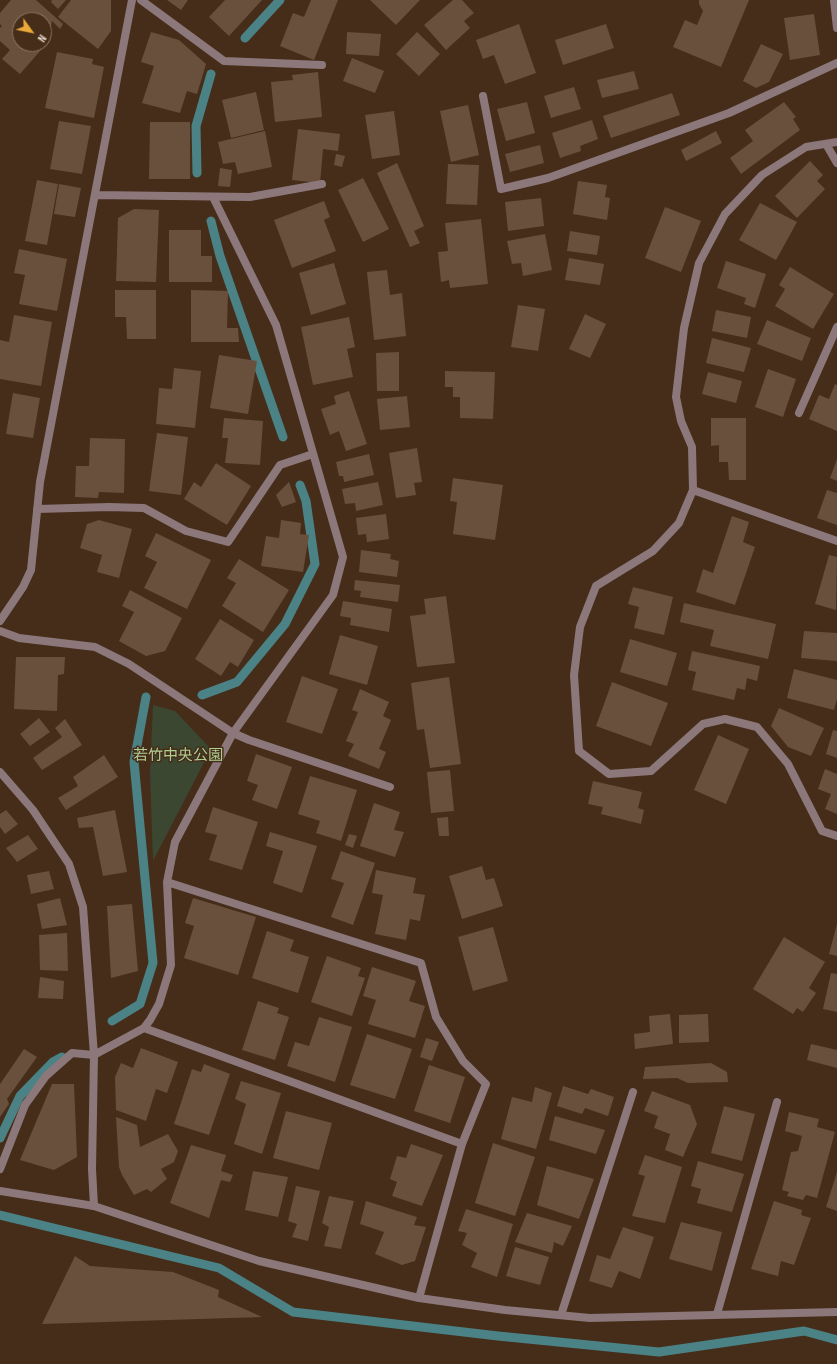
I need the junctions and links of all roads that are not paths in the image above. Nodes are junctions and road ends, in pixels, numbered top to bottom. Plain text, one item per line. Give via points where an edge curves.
1 (132, 0) edge
2 (141, 0) edge
3 (834, 0) edge
4 (837, 28) edge
5 (837, 63) edge
6 (322, 65) dead end
7 (483, 96) dead end
8 (837, 142) edge
9 (826, 144) junction
10 (837, 163) edge
11 (322, 184) dead end
12 (95, 195) junction
13 (213, 196) junction
14 (837, 327) edge
15 (798, 413) dead end
16 (313, 454) junction
17 (694, 490) junction
18 (37, 509) junction
19 (837, 541) edge
20 (0, 621) edge
21 (0, 631) edge
22 (233, 733) junction
23 (0, 772) edge
24 (390, 787) dead end
25 (837, 836) edge
26 (167, 882) junction
27 (144, 1028) junction
28 (94, 1055) junction
29 (633, 1092) dead end
30 (777, 1102) dead end
31 (462, 1144) junction
32 (0, 1169) edge
33 (0, 1191) edge
34 (94, 1206) junction
35 (419, 1298) junction
36 (837, 1312) edge
37 (718, 1314) junction
38 (561, 1315) junction

1 - 12 street
2 - 6 street via 224,61
3 - 4 street
5 - 7 street via 729,113 548,178 501,190
8 - 9 street
9 - 10 street
9 - 17 street via 806,147 762,175 725,214 699,263 684,328 676,398 680,421 692,448
11 - 13 street via 250,197
12 - 13 street
12 - 18 street
13 - 16 street via 276,325
14 - 15 street
16 - 18 street via 280,465 228,542 186,531 144,508
16 - 22 street via 343,558 333,595
17 - 19 street
17 - 25 street via 679,523 653,551 596,586 580,627 574,675 579,751 609,774 651,771 703,724 725,719 757,727 788,764 822,831
18 - 20 street via 31,570
21 - 22 street via 20,638 95,647 129,664
22 - 24 street
22 - 26 street via 176,842
23 - 28 street via 33,810 69,864 83,907
26 - 27 street via 171,965 159,1004
26 - 31 street via 421,963 436,1017 463,1061 486,1084
27 - 28 street
27 - 31 street
28 - 32 street via 72,1053 46,1076 25,1105
28 - 34 street
29 - 38 street
30 - 37 street
31 - 35 street
33 - 34 street
34 - 35 street via 259,1261
35 - 38 street
36 - 37 street
37 - 38 street via 590,1318

